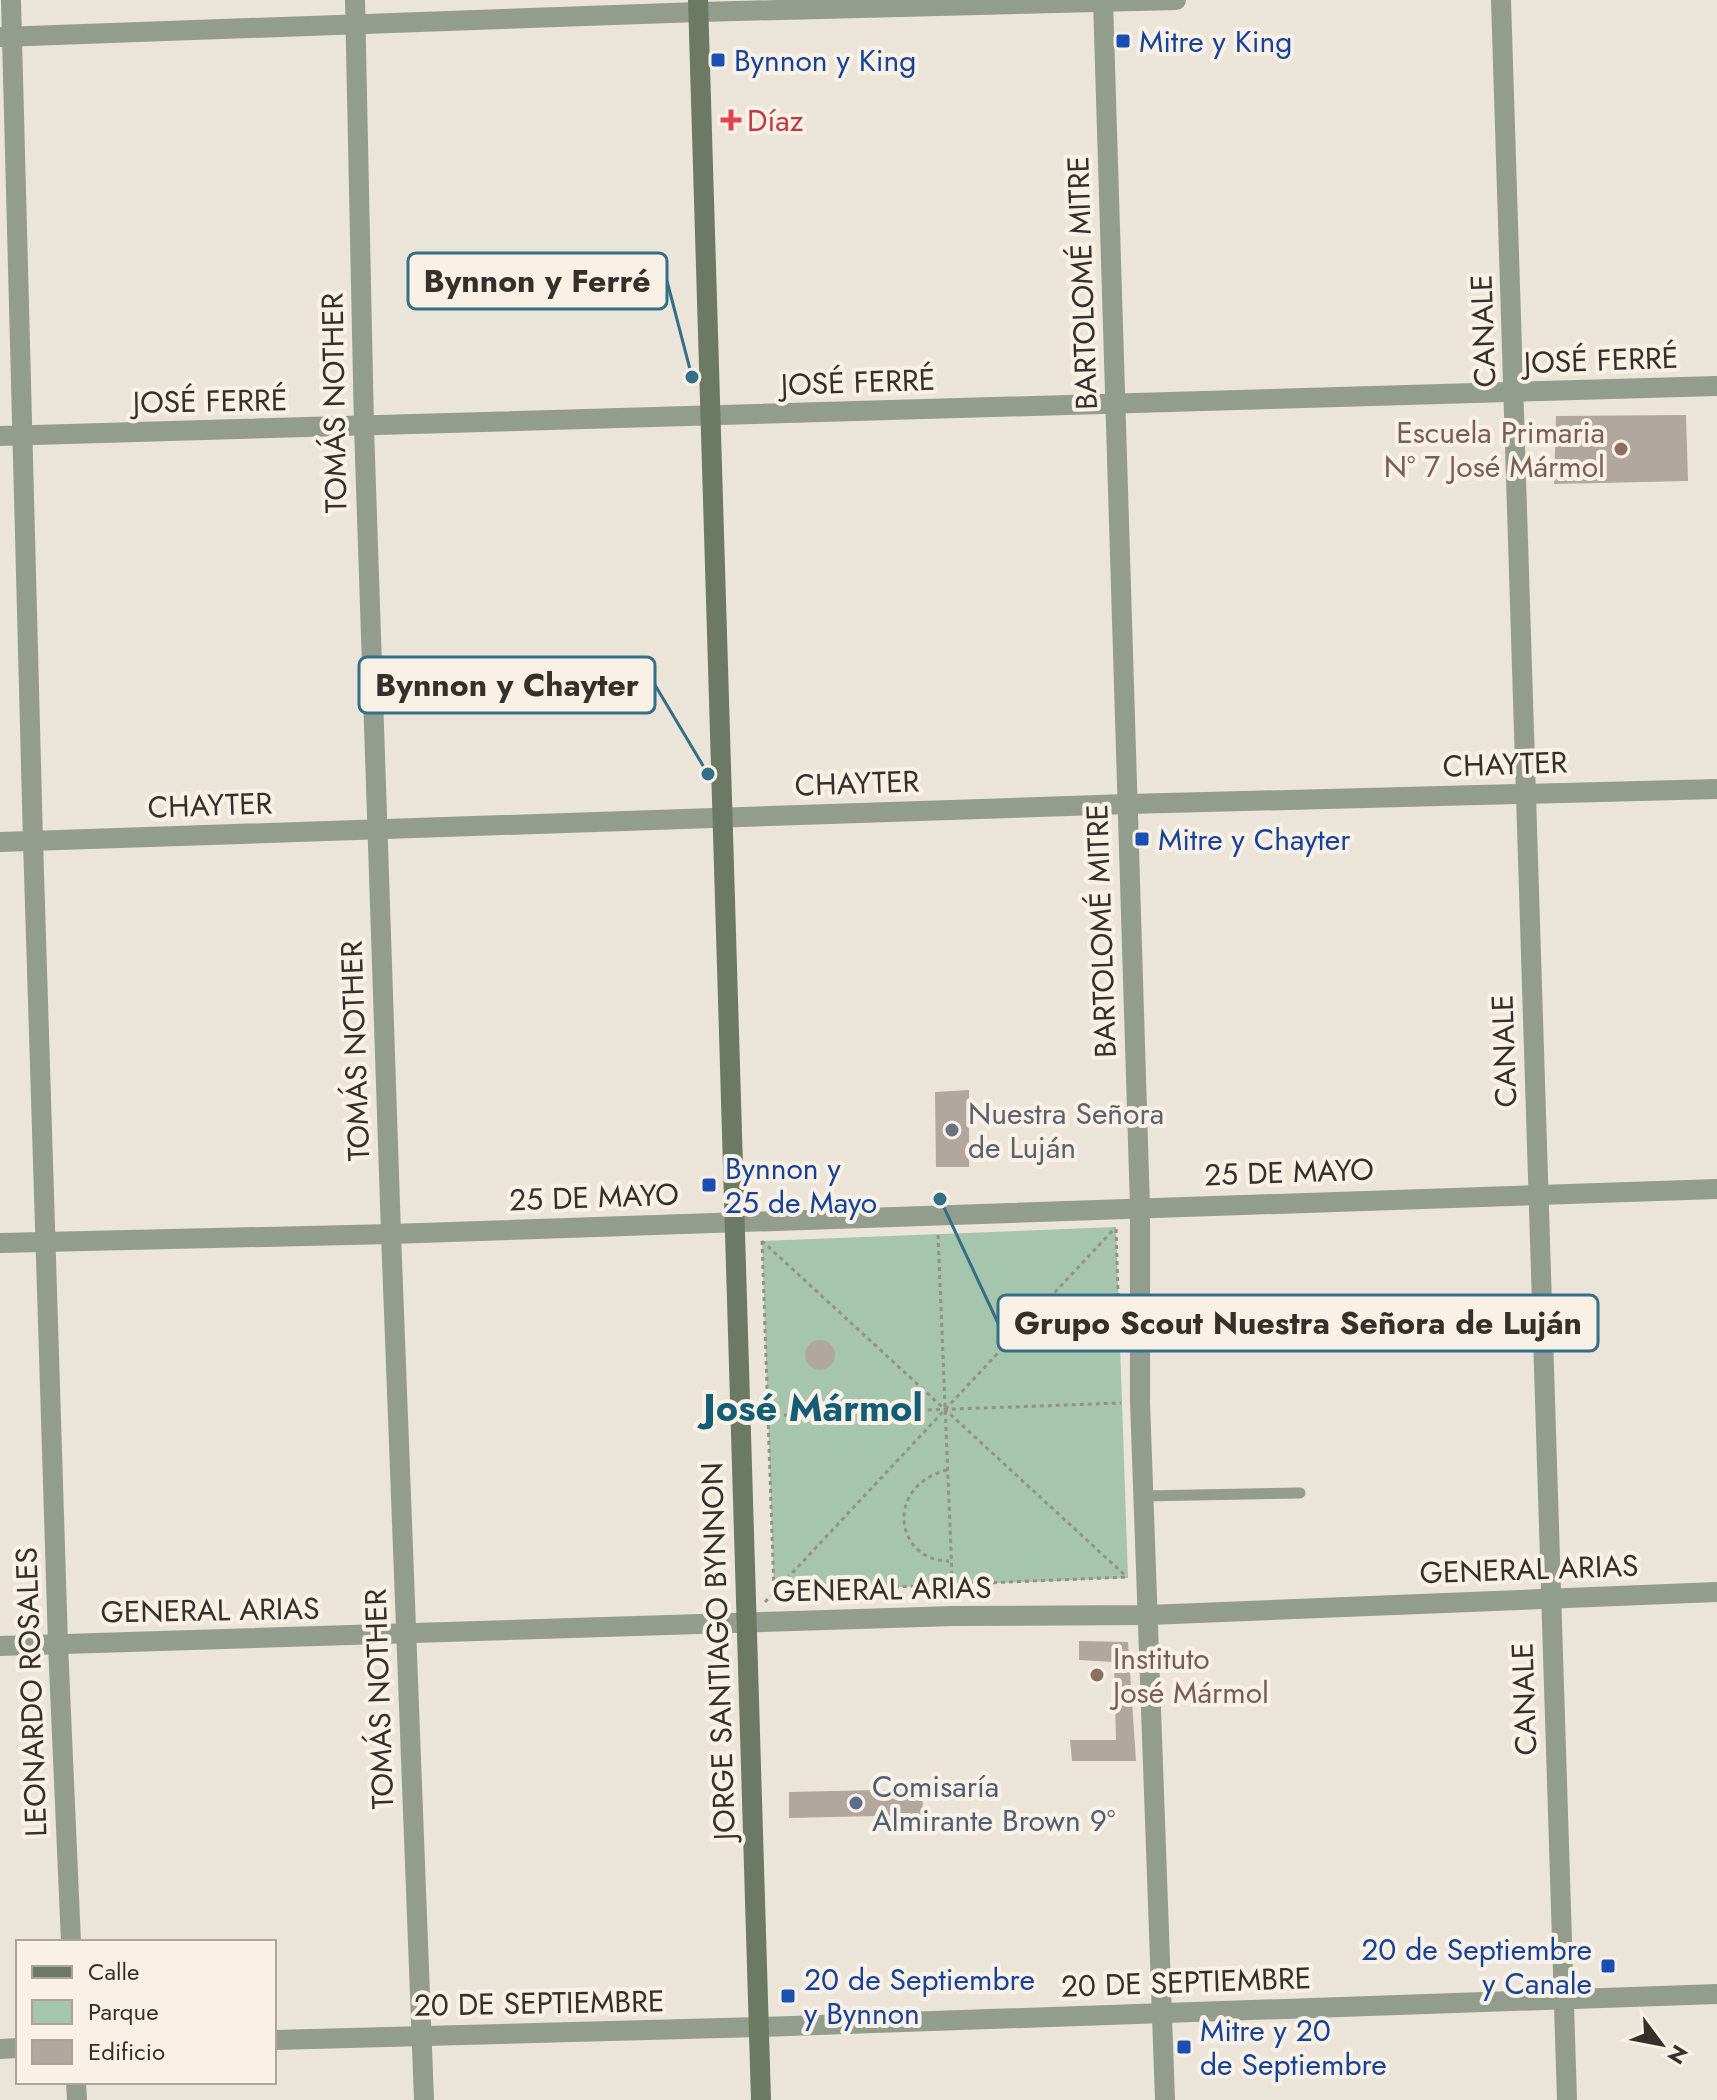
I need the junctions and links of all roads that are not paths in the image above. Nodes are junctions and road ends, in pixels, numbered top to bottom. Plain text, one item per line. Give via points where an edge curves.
1 (11, 0) edge
2 (355, 0) edge
3 (1176, 0) edge
4 (1501, 0) edge
5 (1103, 1) edge
6 (698, 6) edge
7 (356, 26) junction
8 (6, 37) edge
9 (1717, 386) edge
10 (1515, 393) junction
11 (1116, 404) junction
12 (711, 416) junction
13 (364, 427) junction
14 (23, 435) junction
15 (0, 436) edge
16 (1717, 789) edge
17 (1526, 794) junction
18 (1128, 804) junction
19 (724, 818) junction
20 (378, 830) junction
21 (33, 841) junction
22 (0, 842) edge
23 (1717, 1189) edge
24 (1539, 1193) junction
25 (1140, 1208) junction
26 (735, 1223) junction
27 (391, 1234) junction
28 (47, 1242) junction
29 (0, 1243) edge
30 (1542, 1316) junction
31 (1377, 1322) dead end
32 (1300, 1493) dead end
33 (1144, 1496) junction
34 (1717, 1592) edge
35 (1550, 1598) junction
36 (1149, 1615) junction
37 (748, 1623) junction
38 (406, 1635) junction
39 (58, 1644) junction
40 (0, 1646) edge
41 (71, 1940) edge
42 (1717, 1994) edge
43 (1564, 1999) junction
44 (1160, 2012) junction
45 (759, 2027) junction
46 (422, 2036) junction
47 (276, 2040) edge
48 (424, 2100) edge
49 (761, 2100) edge
50 (1165, 2100) edge
51 (1567, 2100) edge

1 - 8 street, LEONARDO ROSALES
2 - 7 street, TOMÁS NOTHER
3 - 5 street
4 - 10 street, CANALE
5 - 6 street
5 - 11 street, BARTOLOMÉ MITRE
6 - 7 street
6 - 12 street, JORGE SANTIAGO BYNNON
7 - 8 street
7 - 13 street, TOMÁS NOTHER
8 - 14 street, LEONARDO ROSALES
9 - 10 street, JOSÉ FERRÉ
10 - 11 street, JOSÉ FERRÉ
10 - 17 street, CANALE
11 - 12 street, JOSÉ FERRÉ
11 - 18 street, BARTOLOMÉ MITRE
12 - 13 street, JOSÉ FERRÉ
12 - 19 street, JORGE SANTIAGO BYNNON
13 - 14 street, JOSÉ FERRÉ
13 - 20 street, TOMÁS NOTHER
14 - 15 street, JOSÉ FERRÉ
14 - 21 street, LEONARDO ROSALES
16 - 17 street, CHAYTER
17 - 18 street, CHAYTER
17 - 24 street, CANALE
18 - 19 street, CHAYTER
18 - 25 street, BARTOLOMÉ MITRE
19 - 20 street, CHAYTER
19 - 26 street, JORGE SANTIAGO BYNNON
20 - 21 street, CHAYTER
20 - 27 street, TOMÁS NOTHER
21 - 22 street, CHAYTER
21 - 28 street, LEONARDO ROSALES
23 - 24 street, 25 DE MAYO
24 - 25 street, 25 DE MAYO
24 - 30 street, CANALE
25 - 26 street, 25 DE MAYO
25 - 33 street, BARTOLOMÉ MITRE
26 - 27 street, 25 DE MAYO
26 - 37 street, JORGE SANTIAGO BYNNON
27 - 28 street, 25 DE MAYO
27 - 38 street, TOMÁS NOTHER
28 - 29 street, 25 DE MAYO
28 - 39 street, LEONARDO ROSALES
30 - 31 lane
30 - 35 street, CANALE
32 - 33 lane
33 - 36 street, BARTOLOMÉ MITRE
34 - 35 street, GENERAL ARIAS
35 - 36 street, GENERAL ARIAS
35 - 43 street, CANALE
36 - 37 street, GENERAL ARIAS
36 - 44 street, BARTOLOMÉ MITRE
37 - 38 street, GENERAL ARIAS
37 - 45 street, JORGE SANTIAGO BYNNON
38 - 39 street, GENERAL ARIAS
38 - 46 street, TOMÁS NOTHER
39 - 40 street, GENERAL ARIAS
39 - 41 street, LEONARDO ROSALES
42 - 43 street, 20 DE SEPTIEMBRE
43 - 44 street, 20 DE SEPTIEMBRE
43 - 51 street, CANALE
44 - 45 street, 20 DE SEPTIEMBRE
44 - 50 street, BARTOLOMÉ MITRE
45 - 46 street, 20 DE SEPTIEMBRE
45 - 49 street, JORGE SANTIAGO BYNNON
46 - 47 street, 20 DE SEPTIEMBRE
46 - 48 street, TOMÁS NOTHER

